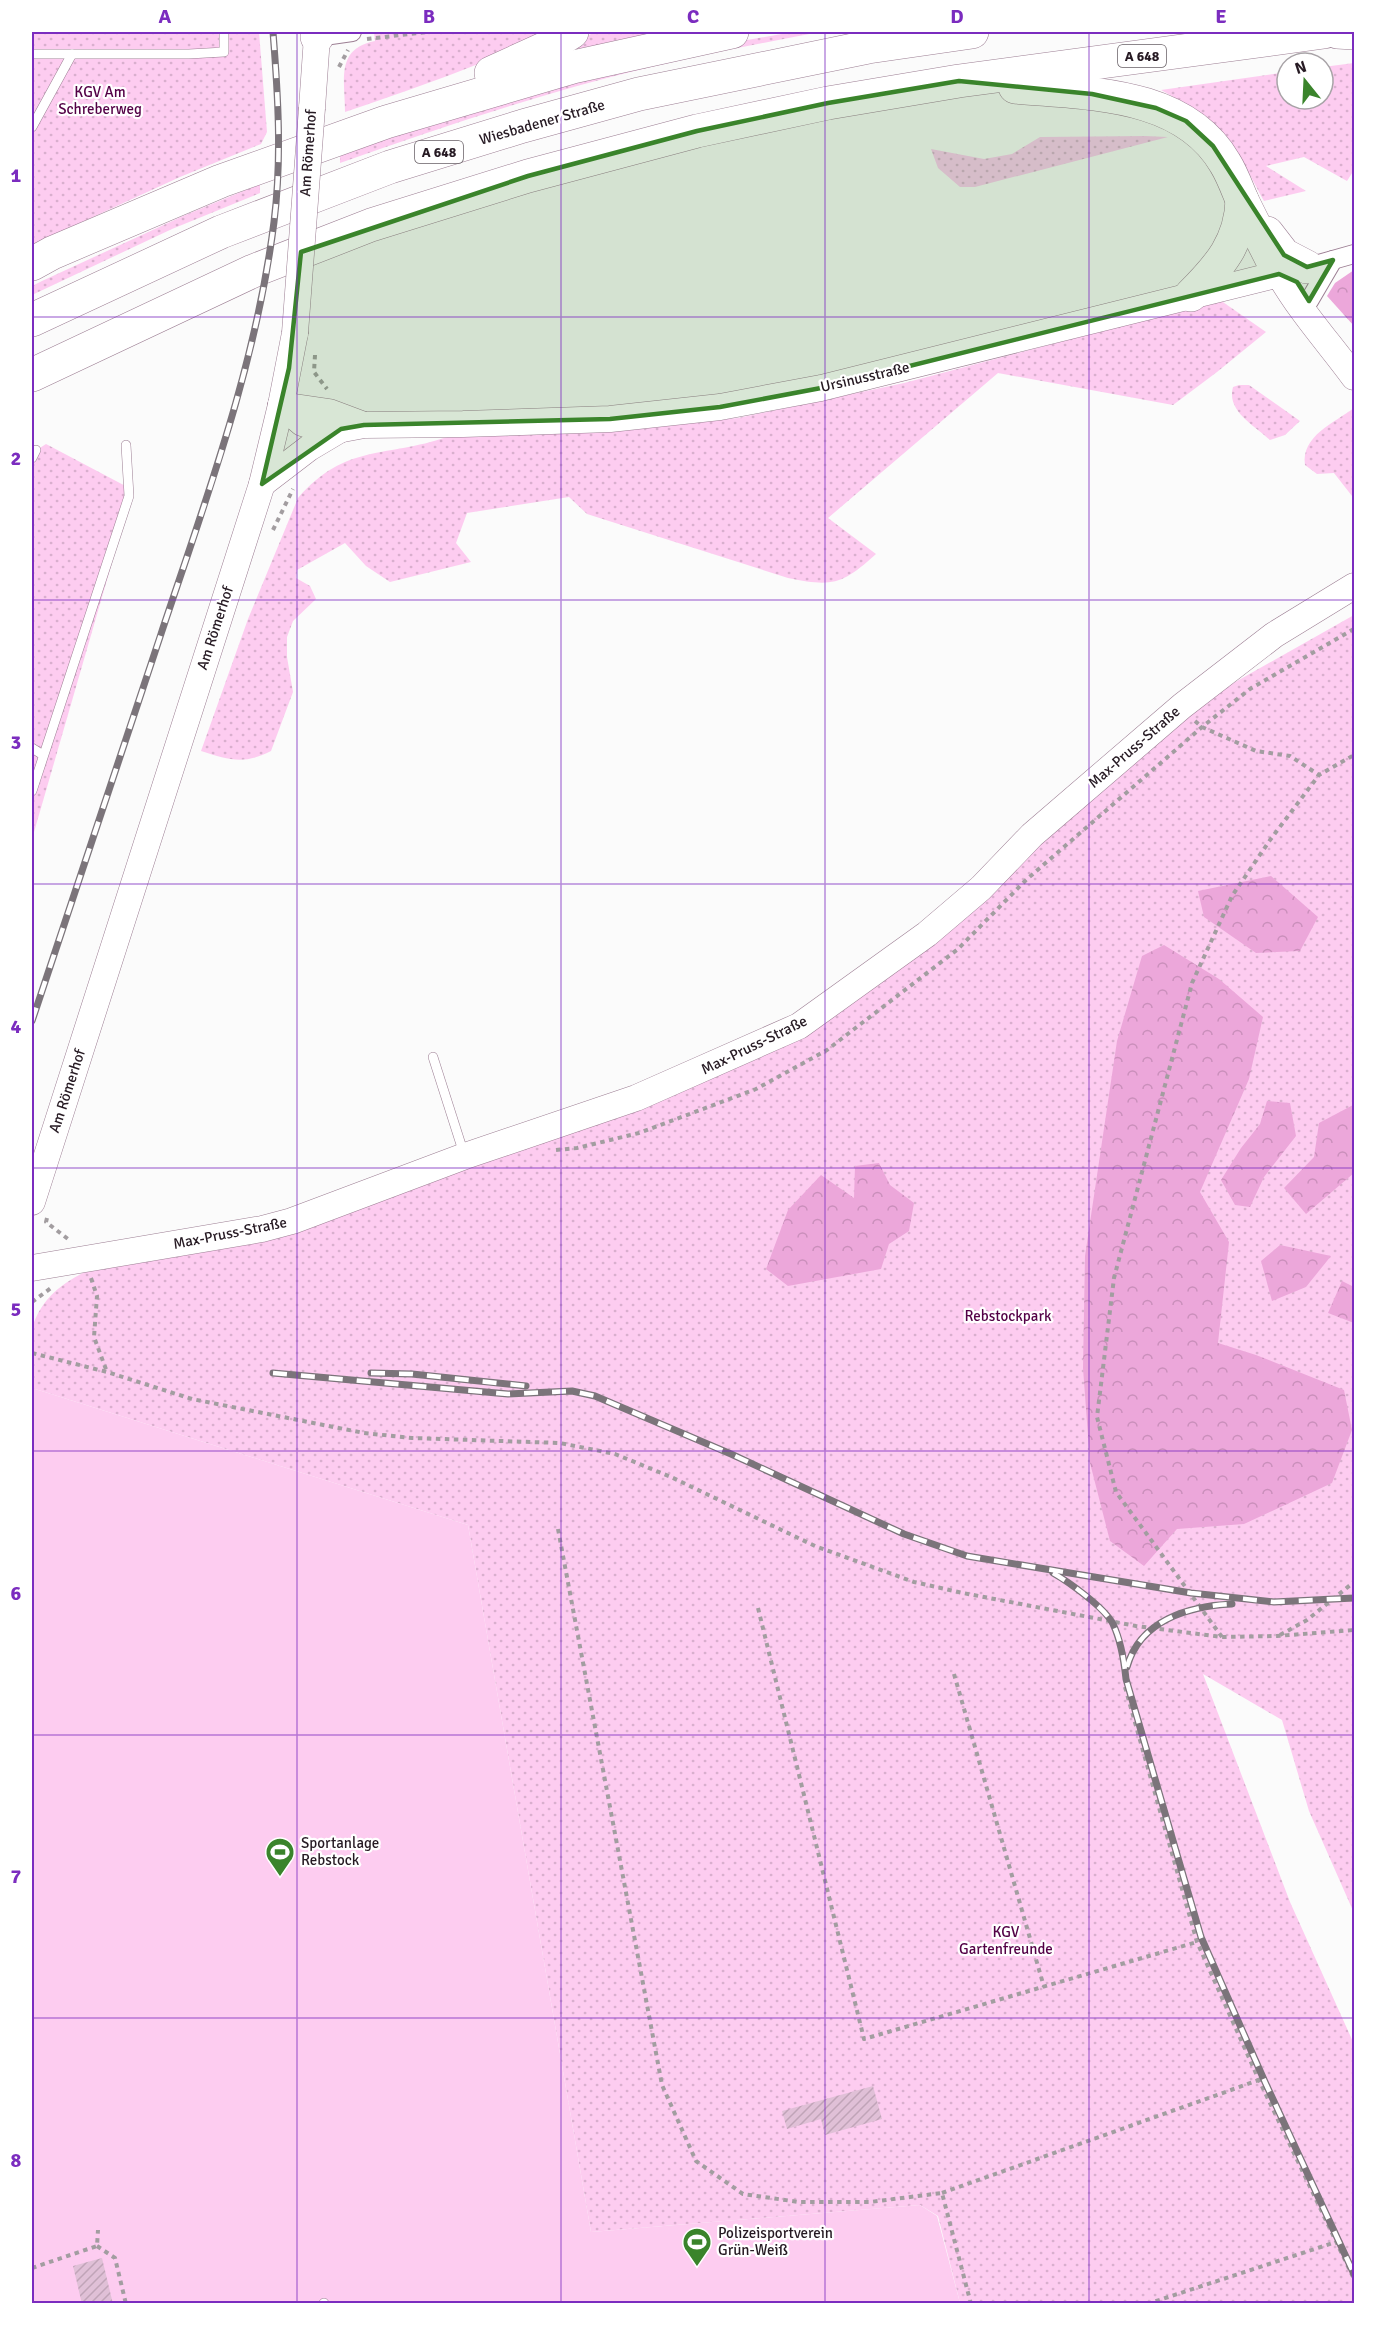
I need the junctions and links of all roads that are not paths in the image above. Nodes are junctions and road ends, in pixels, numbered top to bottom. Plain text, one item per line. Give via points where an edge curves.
1 (224, 32) edge
2 (572, 32) edge
3 (732, 32) edge
4 (972, 32) edge
5 (1324, 32) edge
6 (1337, 32) edge
7 (1354, 33) edge
8 (317, 34) edge
9 (354, 39) edge
10 (32, 54) edge
11 (72, 54) junction
12 (959, 81) junction
13 (386, 122) junction
14 (32, 128) edge
15 (1238, 190) junction
16 (1354, 254) edge
17 (32, 264) edge
18 (1306, 267) junction
19 (1191, 295) junction
20 (1310, 301) junction
21 (32, 320) edge
22 (1322, 333) junction
23 (32, 375) edge
24 (1354, 377) edge
25 (281, 405) junction
26 (352, 427) junction
27 (126, 445) dead end
28 (262, 484) junction
29 (1354, 586) edge
30 (32, 748) edge
31 (44, 755) junction
32 (32, 791) edge
33 (433, 1057) dead end
34 (465, 1156) junction
35 (32, 1203) edge
36 (32, 1268) edge

1 - 11 lane via 224,52
2 - 13 highway
3 - 13 highway via 573,67
4 - 21 highway, Wiesbadener Straße / A 648 via 868,47 639,94 401,163 221,232
5 - 12 highway, A 648
6 - 7 highway
8 - 9 street
8 - 25 main road, Am Römerhof, bridge via 295,333
10 - 11 lane
11 - 14 lane
12 - 15 highway via 1092,94 1171,113 1200,131 1225,162
12 - 23 highway, A 648 via 696,131 528,176 382,222 253,271
13 - 17 highway via 221,181
15 - 18 highway
15 - 19 highway via 1242,215 1231,249
16 - 18 street, Ursinusstraße
18 - 19 main road, Ursinusstraße
18 - 20 street
18 - 20 main road via 1297,282
18 - 22 main road via 1296,303
19 - 26 main road, Ursinusstraße via 832,386 720,407 610,419
20 - 22 main road
22 - 24 main road
25 - 26 main road, Ursinusstraße via 329,412
25 - 28 main road, Am Römerhof
26 - 28 main road via 293,459
27 - 31 lane via 129,496
28 - 35 main road, Am Römerhof
29 - 34 main road, Max-Pruss-Straße via 1274,635 1182,706 1032,835 981,888 927,934 799,1026 636,1098
30 - 31 lane
31 - 32 lane
33 - 34 lane
34 - 36 main road, Max-Pruss-Straße via 262,1229

